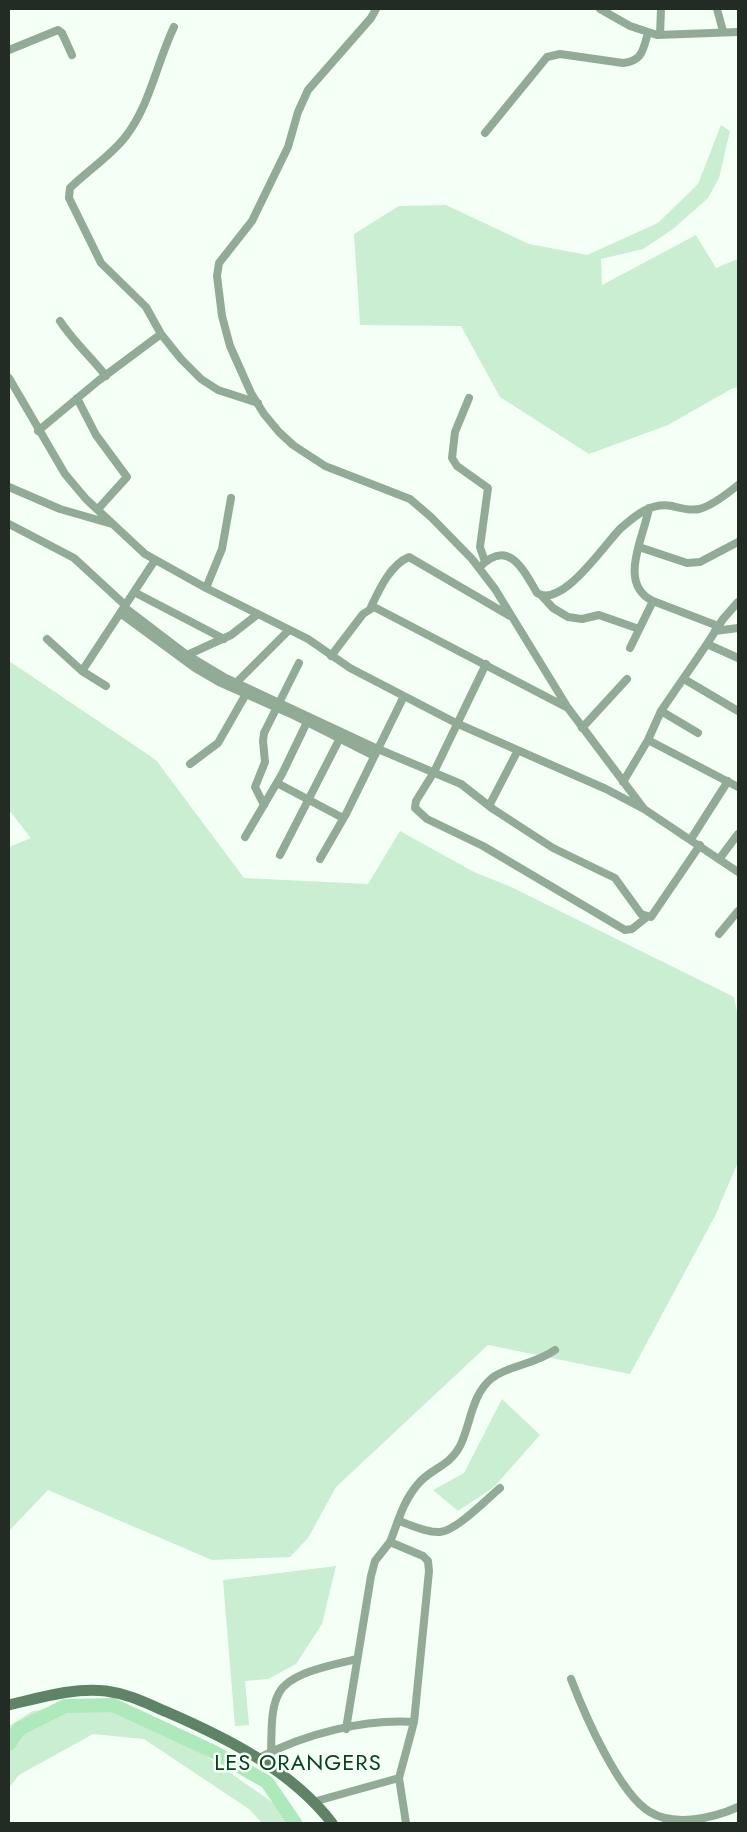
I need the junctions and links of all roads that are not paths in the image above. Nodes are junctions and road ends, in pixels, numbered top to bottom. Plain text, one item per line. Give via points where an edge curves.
1 (376, 9) edge
2 (600, 9) edge
3 (661, 9) edge
4 (717, 9) edge
5 (174, 27) dead end
6 (723, 31) junction
7 (738, 32) edge
8 (648, 33) junction
9 (660, 35) junction
10 (9, 50) edge
11 (72, 55) dead end
12 (485, 133) dead end
13 (60, 321) dead end
14 (162, 334) junction
15 (106, 376) junction
16 (9, 378) edge
17 (76, 398) junction
18 (469, 398) dead end
19 (258, 403) junction
20 (38, 431) junction
21 (738, 486) edge
22 (9, 487) edge
23 (231, 498) dead end
24 (649, 508) junction
25 (98, 509) junction
26 (9, 524) edge
27 (112, 524) junction
28 (738, 542) edge
29 (639, 547) junction
30 (155, 560) junction
31 (482, 565) junction
32 (206, 588) junction
33 (134, 592) junction
34 (541, 595) junction
35 (653, 601) junction
36 (738, 602) edge
37 (504, 605) junction
38 (490, 606) junction
39 (371, 607) junction
40 (123, 608) junction
41 (258, 614) junction
42 (512, 618) junction
43 (738, 628) edge
44 (639, 629) junction
45 (717, 629) junction
46 (289, 630) junction
47 (47, 639) dead end
48 (224, 639) junction
49 (708, 644) junction
50 (630, 648) dead end
51 (184, 656) junction
52 (331, 656) junction
53 (738, 658) edge
54 (299, 663) dead end
55 (486, 664) junction
56 (82, 671) junction
57 (627, 679) dead end
58 (684, 679) junction
59 (234, 685) junction
60 (106, 686) dead end
61 (246, 694) junction
62 (404, 696) junction
63 (279, 705) junction
64 (568, 708) junction
65 (661, 711) junction
66 (738, 711) edge
67 (309, 719) junction
68 (456, 723) junction
69 (582, 728) junction
70 (698, 734) dead end
71 (341, 735) junction
72 (648, 740) junction
73 (517, 752) junction
74 (376, 753) junction
75 (190, 764) dead end
76 (434, 772) junction
77 (618, 775) junction
78 (728, 781) junction
79 (623, 782) junction
80 (277, 783) junction
81 (738, 787) edge
82 (612, 792) junction
83 (310, 800) junction
84 (264, 805) junction
85 (489, 806) junction
86 (644, 809) junction
87 (343, 818) junction
88 (738, 834) edge
89 (245, 837) dead end
90 (691, 839) junction
91 (700, 845) junction
92 (280, 855) dead end
93 (720, 858) junction
94 (320, 859) dead end
95 (738, 872) edge
96 (738, 911) edge
97 (647, 917) junction
98 (719, 934) dead end
99 (555, 1350) dead end
100 (500, 1488) dead end
101 (398, 1521) junction
102 (390, 1542) junction
103 (357, 1659) junction
104 (571, 1679) dead end
105 (9, 1705) edge
106 (414, 1722) junction
107 (346, 1729) junction
108 (272, 1751) junction
109 (259, 1758) junction
110 (399, 1778) junction
111 (313, 1802) junction
112 (738, 1806) edge
113 (695, 1821) edge
114 (332, 1823) edge
115 (406, 1823) edge

1 - 19 street via 308,90 288,147 252,220 220,263 217,276 224,330
2 - 8 street
3 - 9 street
4 - 6 street
5 - 14 street via 129,131 68,193 101,263 146,307
6 - 7 street
6 - 9 street
8 - 9 street
8 - 12 street via 639,57 632,62 550,55
10 - 11 street via 58,30
13 - 15 street
14 - 15 street
14 - 19 street via 201,379 218,390
15 - 17 street
16 - 20 street
17 - 20 street
17 - 25 street via 96,435 127,477
18 - 31 street via 454,432 452,458 457,466 488,488 480,547
19 - 31 street via 279,432 309,457 410,498
20 - 25 street via 65,474
21 - 24 street via 699,509 666,505
22 - 27 street via 60,509
23 - 32 street via 222,549
24 - 29 street
24 - 34 street via 621,528 580,576 555,592
25 - 27 street
26 - 40 street via 74,558
27 - 30 street
28 - 29 street via 700,562 687,563
29 - 35 street via 635,582 639,591
30 - 32 street
30 - 33 street
31 - 34 street via 496,555 514,559
31 - 37 street
32 - 41 street
33 - 40 street
33 - 48 street
34 - 44 street via 568,617 582,619 599,615
35 - 44 street
35 - 45 street
36 - 45 street
37 - 38 street
37 - 42 street
38 - 39 street via 408,557 393,570
38 - 42 street
39 - 52 street
39 - 55 street via 389,613
40 - 51 street
40 - 56 street
41 - 46 street
41 - 48 street
42 - 64 street
43 - 45 street
44 - 50 street
45 - 49 street
46 - 52 street
46 - 59 street
47 - 56 street
48 - 51 street
49 - 53 street
49 - 58 street
51 - 59 street
52 - 62 street
54 - 63 street
55 - 64 street
55 - 68 street
56 - 60 street
57 - 69 street
58 - 65 street
58 - 66 street
59 - 61 street
59 - 63 street
61 - 63 street
61 - 75 street via 218,742
62 - 68 street
62 - 74 street
63 - 67 street
63 - 84 street via 264,736 265,762 255,785
64 - 69 street
65 - 70 street
65 - 72 street
67 - 71 street
67 - 80 street
68 - 73 street
68 - 76 street
69 - 77 street
71 - 74 street
71 - 83 street
72 - 78 street
72 - 79 street
73 - 82 street
73 - 85 street
74 - 76 street
74 - 87 street
76 - 85 street via 462,784
76 - 97 street via 416,800 415,808 427,819 483,846 625,930 632,929
77 - 79 street
77 - 82 street
78 - 81 street
78 - 90 street
79 - 86 street
80 - 83 street
80 - 84 street
82 - 86 street
83 - 87 street
83 - 92 street
84 - 89 street
85 - 97 street via 553,848 615,878 641,914
86 - 90 street
87 - 94 street
88 - 93 street
90 - 91 street
91 - 93 street
91 - 97 street via 652,917
93 - 95 street
96 - 98 street
99 - 101 street via 542,1360 503,1371 491,1378 478,1396 452,1460 419,1482 403,1506
100 - 101 street via 444,1532 433,1532
101 - 102 street
102 - 103 street via 374,1561
102 - 106 street via 423,1556 429,1565
103 - 107 street
103 - 108 street via 304,1674 279,1692 273,1716
104 - 113 street via 586,1717 640,1806 665,1818
105 - 109 main road via 79,1692 130,1695
106 - 107 street via 394,1721
106 - 110 street
107 - 108 street via 285,1744
108 - 109 street
109 - 111 main road
110 - 111 street
110 - 115 street
111 - 114 main road
112 - 113 street

